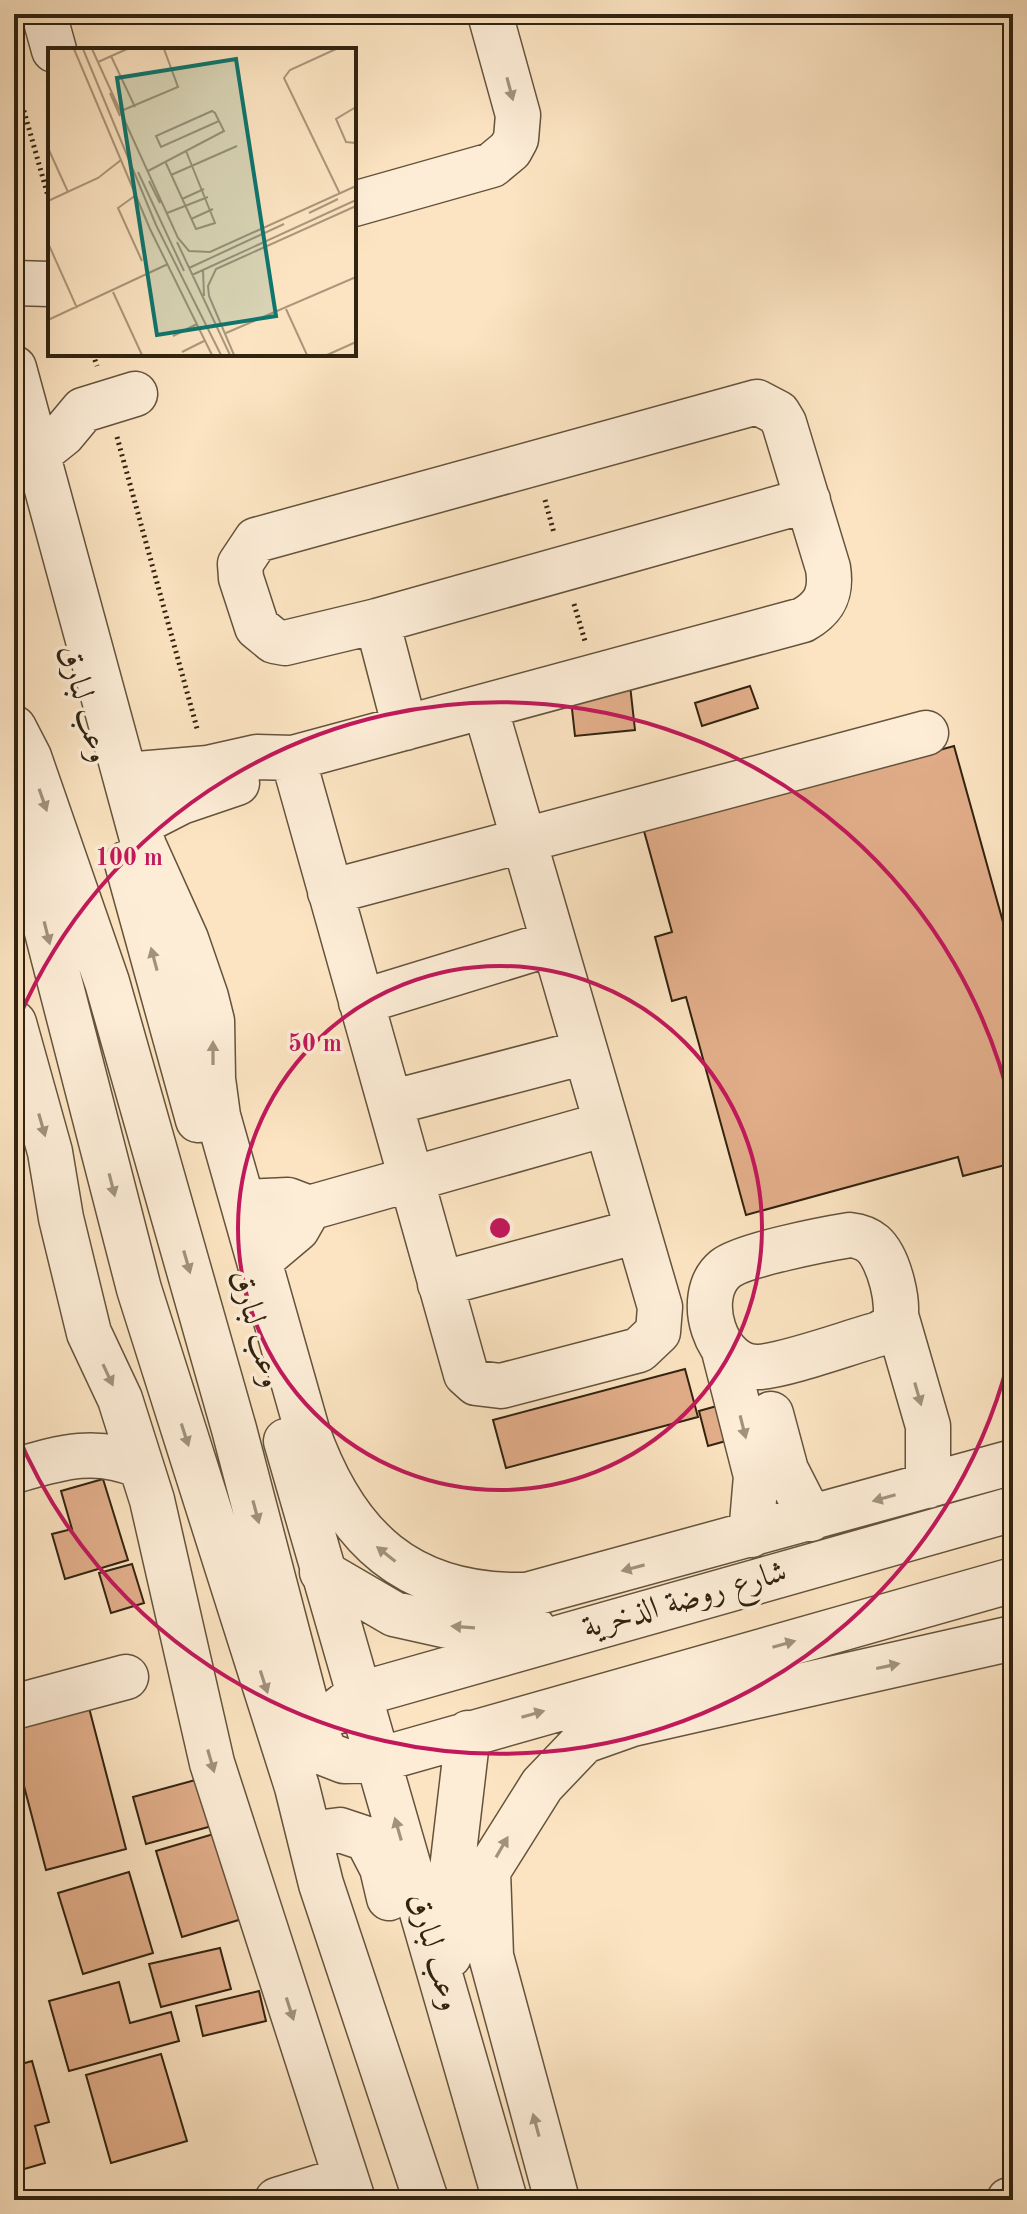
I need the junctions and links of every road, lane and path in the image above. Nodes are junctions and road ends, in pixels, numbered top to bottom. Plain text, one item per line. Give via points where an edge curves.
1 (44, 14) edge
2 (490, 14) edge
3 (53, 48) edge
4 (14, 76) edge
5 (48, 196) edge
6 (356, 203) edge
7 (14, 283) edge
8 (48, 284) edge
9 (94, 356) edge
10 (18, 382) edge
11 (108, 402) junction
12 (26, 454) edge
13 (808, 500) junction
14 (377, 621) junction
15 (485, 707) junction
16 (14, 728) edge
17 (405, 728) junction
18 (926, 733) dead end
19 (293, 758) junction
20 (126, 775) junction
21 (210, 778) junction
22 (14, 804) edge
23 (138, 824) junction
24 (523, 840) junction
25 (330, 892) junction
26 (553, 943) junction
27 (361, 1002) junction
28 (14, 1023) edge
29 (585, 1052) junction
30 (390, 1103) junction
31 (606, 1124) junction
32 (410, 1178) junction
33 (243, 1202) junction
34 (309, 1208) junction
35 (638, 1231) junction
36 (72, 1257) junction
37 (259, 1261) junction
38 (440, 1284) junction
39 (139, 1289) junction
40 (897, 1319) junction
41 (742, 1359) junction
42 (1013, 1462) edge
43 (140, 1466) junction
44 (14, 1471) edge
45 (928, 1486) junction
46 (1013, 1509) edge
47 (811, 1519) junction
48 (751, 1535) junction
49 (322, 1572) junction
50 (1013, 1580) edge
51 (597, 1625) junction
52 (182, 1635) junction
53 (1013, 1638) edge
54 (126, 1677) junction
55 (193, 1691) junction
56 (357, 1695) junction
57 (14, 1707) edge
58 (468, 1733) junction
59 (319, 1742) junction
60 (378, 1760) junction
61 (304, 1816) junction
62 (450, 2014) junction
63 (349, 2190) edge
64 (277, 2200) edge
65 (426, 2200) edge
66 (502, 2200) edge
67 (557, 2200) edge

1 - 3 street
2 -> 6 street via 518,115 510,150 492,165
4 - 5 path
7 - 8 street
9 - 11 path
10 - 11 street via 54,396
10 - 12 street
11 - 12 street
11 - 21 path
12 - 20 street
49 -> 12 street, وعب لبارق
13 - 14 street
13 - 14 street via 778,413 768,405 745,402 269,534 246,550 241,578 257,627 274,641 298,641
13 - 15 street via 831,584 817,612
14 - 17 street
15 - 17 street
15 - 24 street
16 -> 59 street via 29,757 107,982
17 - 19 street
18 - 24 street
19 - 21 street via 264,776
19 - 25 street
20 - 21 street
20 - 23 street
21 - 23 street
22 -> 39 street
33 -> 23 street via 214,1097 213,1031 206,997
24 - 25 street
24 - 26 street
25 - 27 street
26 - 27 street
26 - 29 street
27 - 30 street
28 -> 36 street
29 - 30 street
29 - 31 street
30 - 32 street
31 - 32 street
31 - 35 street
32 - 34 street
32 - 38 street
33 - 34 street via 288,1200
33 - 37 street
34 - 37 street via 297,1229
35 - 38 street
35 - 38 street via 661,1320 658,1332 639,1350 501,1386 476,1383 466,1374
36 - 39 street
36 -> 43 street via 89,1333 120,1399
48 -> 37 street via 527,1595 464,1592 406,1569 358,1529 320,1467
39 -> 61 street
40 - 41 street via 879,1334
40 - 41 street via 879,1251 861,1237 838,1237 727,1267 709,1299
40 -> 45 street via 928,1426
41 - 47 street
41 -> 48 street via 756,1476
42 - 45 street
43 - 44 street via 87,1453
43 - 52 street
45 -> 47 street
46 - 51 street, شارع روضة الذخرية
47 - 48 street
51 -> 49 street via 457,1628 394,1614
49 - 56 street, وعب لبارق
58 -> 50 street
51 - 56 street, شارع روضة الذخرية
52 - 54 street
52 - 55 street
67 -> 53 street via 490,1942 488,1871 542,1785 584,1741 632,1724
54 - 55 street via 159,1688
54 - 57 street
55 -> 63 street via 229,1820
56 - 59 street via 340,1706
56 - 60 street, وعب لبارق
58 - 60 street
58 - 62 street via 447,1912
59 - 60 street via 326,1754 344,1761
59 - 61 street
62 -> 60 street, وعب لبارق
61 - 65 street via 321,1884
61 - 66 street via 367,1839 382,1868 428,2036
62 - 66 street, وعب لبارق
63 - 64 street

